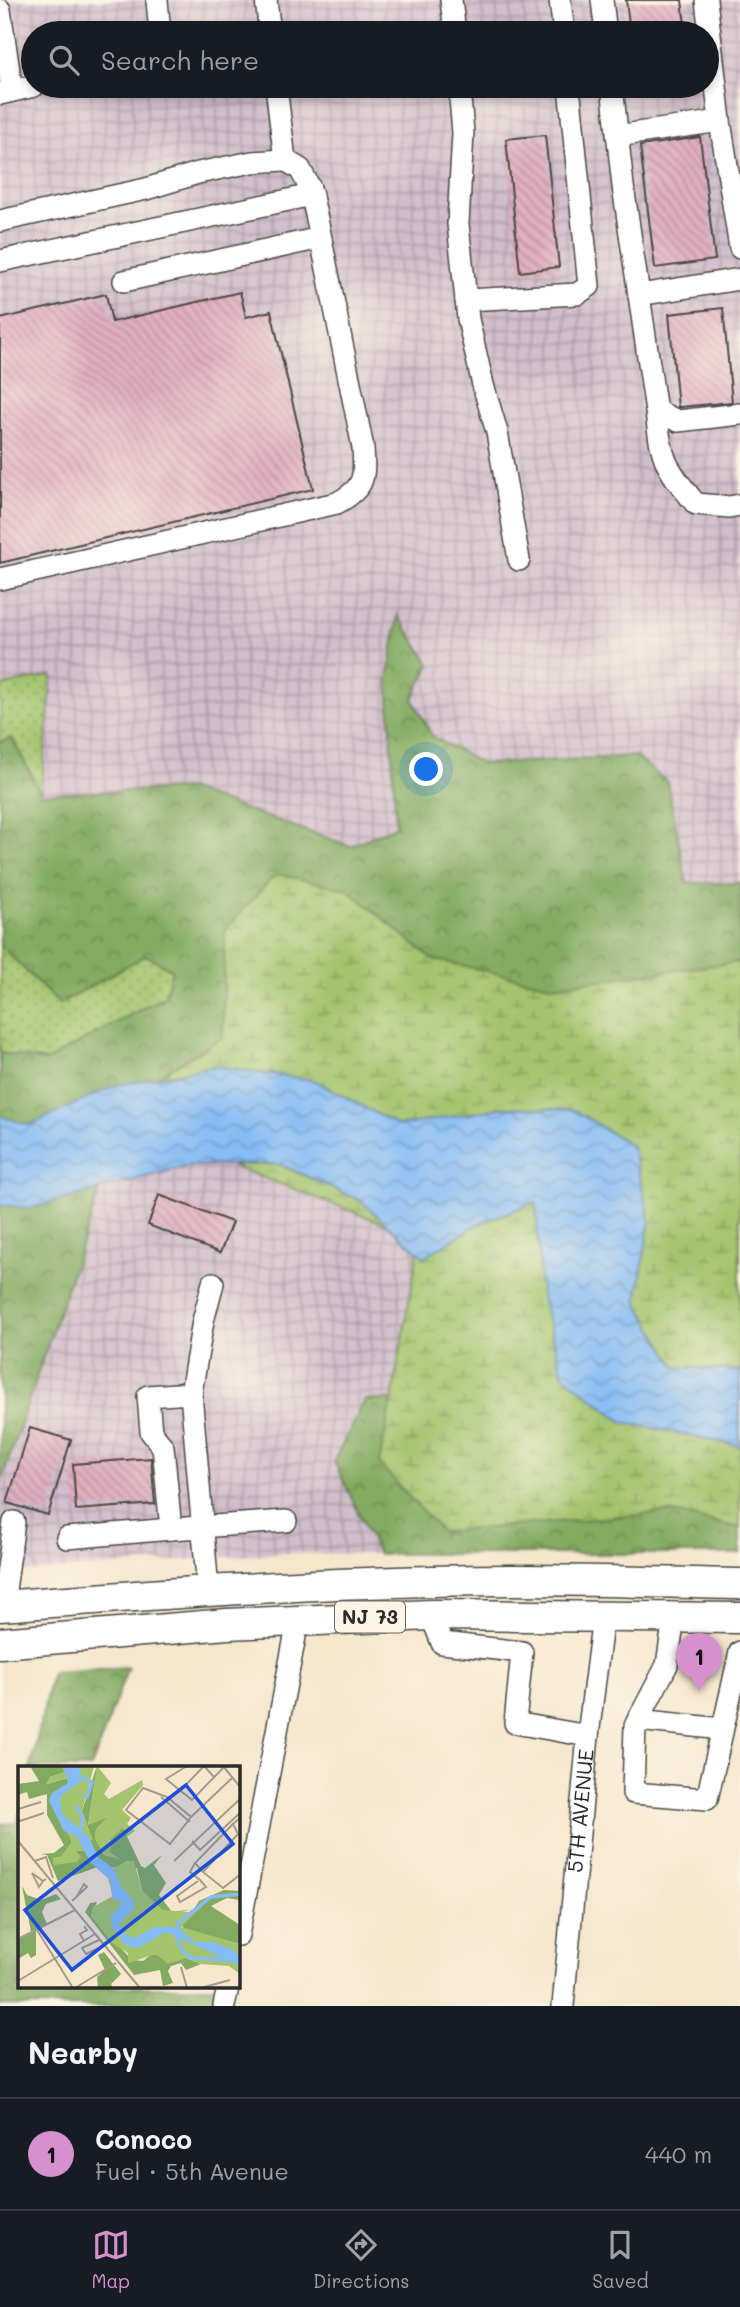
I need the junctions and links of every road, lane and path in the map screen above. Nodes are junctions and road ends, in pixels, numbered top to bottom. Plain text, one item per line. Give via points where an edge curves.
1 (157, 0) edge
2 (266, 0) edge
3 (451, 0) edge
4 (561, 0) edge
5 (602, 0) edge
6 (706, 0) edge
7 (0, 10) edge
8 (158, 21) edge
9 (269, 21) edge
10 (454, 21) edge
11 (563, 21) edge
12 (605, 21) edge
13 (708, 21) edge
14 (6, 92) edge
15 (277, 98) edge
16 (460, 98) edge
17 (570, 98) edge
18 (613, 98) edge
19 (717, 98) edge
20 (720, 121) junction
21 (617, 136) junction
22 (285, 160) junction
23 (312, 195) junction
24 (0, 221) edge
25 (321, 237) junction
26 (740, 248) edge
27 (0, 261) edge
28 (740, 279) edge
29 (124, 281) dead end
30 (639, 295) junction
31 (466, 300) junction
32 (656, 411) junction
33 (740, 414) edge
34 (740, 505) edge
35 (519, 560) dead end
36 (0, 579) edge
37 (213, 1283) dead end
38 (191, 1393) junction
39 (286, 1521) dead end
40 (14, 1522) dead end
41 (202, 1527) junction
42 (171, 1529) junction
43 (67, 1538) dead end
44 (740, 1584) edge
45 (208, 1590) junction
46 (1, 1606) edge
47 (508, 1614) junction
48 (431, 1615) junction
49 (603, 1616) junction
50 (674, 1618) junction
51 (740, 1618) edge
52 (298, 1621) junction
53 (0, 1643) edge
54 (505, 1651) junction
55 (740, 1652) edge
56 (638, 1720) junction
57 (722, 1729) junction
58 (588, 1736) junction
59 (240, 1925) edge
60 (228, 1988) edge
61 (225, 2006) edge
62 (563, 2006) edge

1 - 8 street
2 - 9 street
3 - 10 street
4 - 11 street
5 - 12 street
6 - 13 street
7 - 14 street
15 - 22 street
16 - 31 street via 463,133 458,224
17 - 31 street via 589,286 577,294
18 - 21 street
19 - 20 street
20 - 21 street
20 - 26 street
21 - 30 street
22 - 23 street via 300,169
22 - 24 street via 198,173
23 - 25 street
23 - 27 street
25 - 29 street
25 - 36 street via 363,448 363,482 353,495 337,503
28 - 30 street
30 - 32 street
31 - 35 street via 497,432
32 - 33 street via 678,421
32 - 34 street via 660,447 671,475 696,503
37 - 38 street
38 - 41 street
38 - 42 street via 148,1396 151,1432 163,1447
39 - 41 street
40 - 46 street
41 - 42 street
41 - 45 street
42 - 43 street
44 - 45 highway, NJ 73 via 436,1580
45 - 46 highway, NJ 73
47 - 48 highway, NJ 73
47 - 49 highway, NJ 73
47 - 54 street
48 - 52 highway, NJ 73
48 - 54 street via 442,1643
49 - 50 highway, NJ 73
49 - 58 street, 5TH AVENUE
50 - 51 highway, NJ 73
50 - 56 street via 667,1665
52 - 53 highway, NJ 73
52 - 59 street
54 - 58 street via 522,1652 515,1723
55 - 57 street
56 - 57 street
56 - 57 street via 633,1793 706,1799
58 - 62 street, 5TH AVENUE
60 - 61 street

